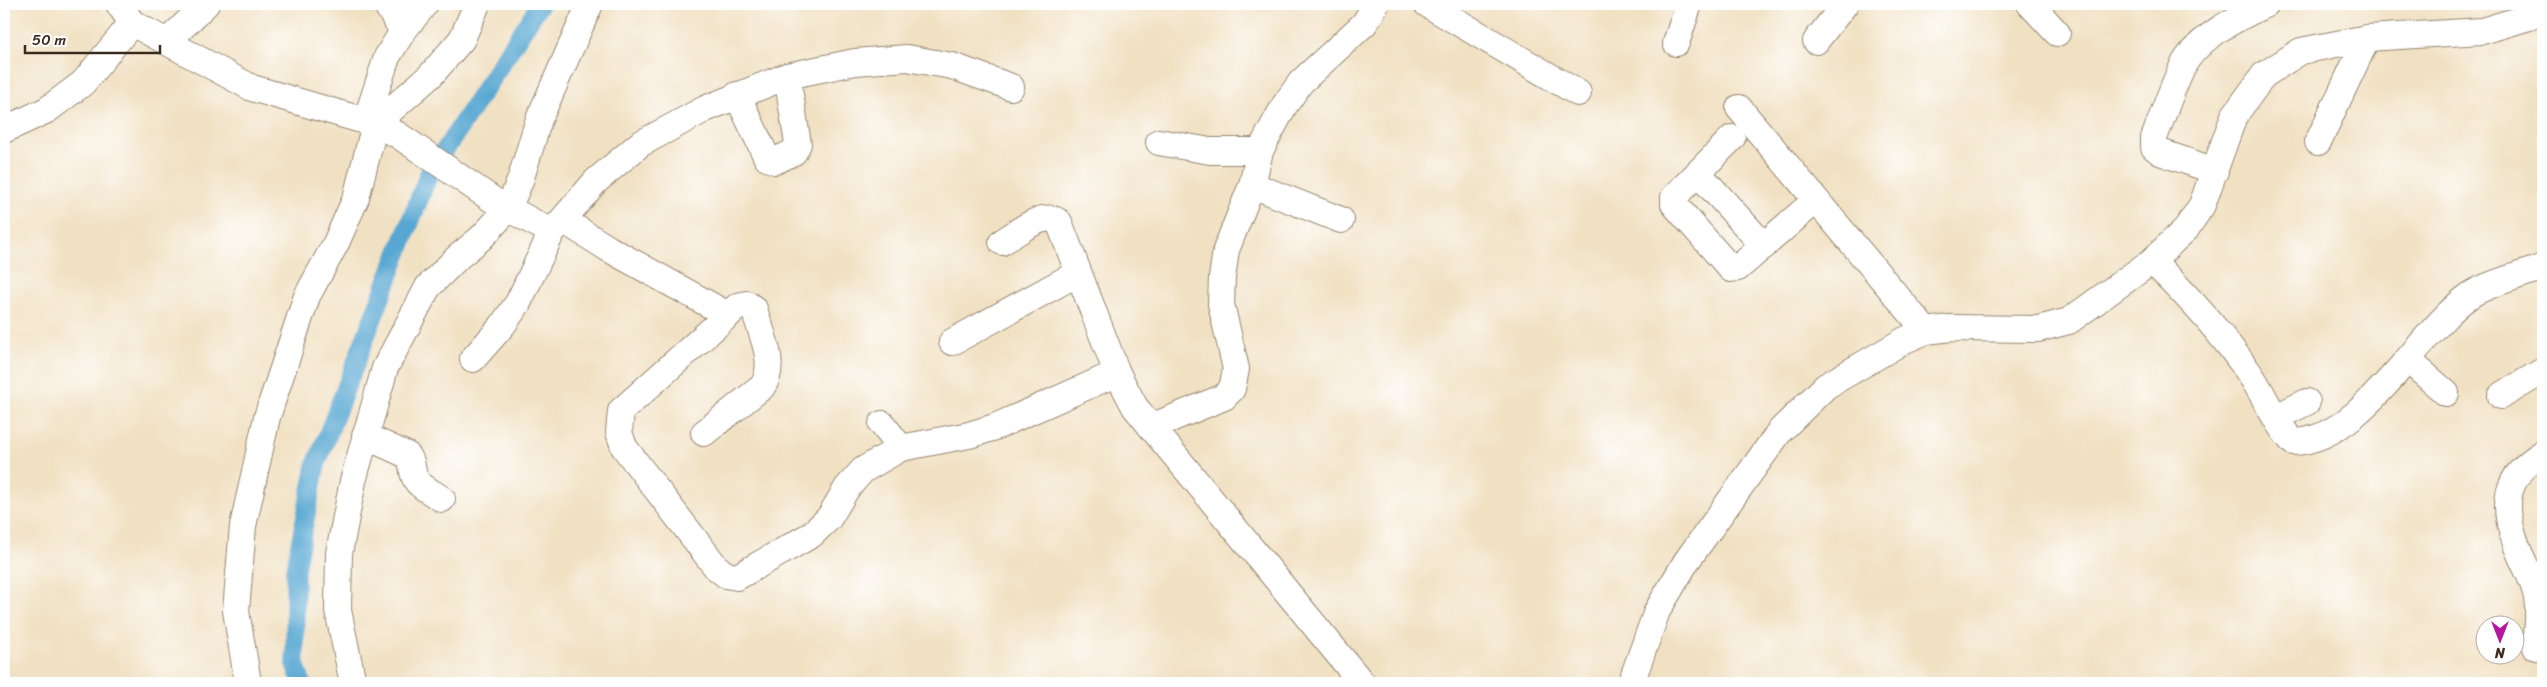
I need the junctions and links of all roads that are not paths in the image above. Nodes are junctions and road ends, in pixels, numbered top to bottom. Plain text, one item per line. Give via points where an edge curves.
1 (206, 4) edge
2 (386, 4) edge
3 (424, 4) edge
4 (477, 4) edge
5 (590, 4) edge
6 (1376, 4) edge
7 (1427, 4) edge
8 (1689, 4) edge
9 (1845, 4) edge
10 (2030, 4) edge
11 (2266, 4) edge
12 (2543, 10) edge
13 (126, 13) edge
14 (403, 31) junction
15 (2057, 33) dead end
16 (2367, 38) junction
17 (1816, 41) dead end
18 (167, 42) junction
19 (1676, 43) dead end
20 (787, 76) junction
21 (1011, 87) dead end
22 (1578, 94) dead end
23 (737, 95) junction
24 (1738, 108) dead end
25 (379, 126) junction
26 (4, 130) edge
27 (1732, 138) dead end
28 (1159, 142) dead end
29 (2318, 142) dead end
30 (1260, 151) junction
31 (2215, 171) junction
32 (1698, 173) junction
33 (1252, 185) junction
34 (1816, 200) junction
35 (502, 206) junction
36 (1341, 220) dead end
37 (557, 226) junction
38 (1002, 242) dead end
39 (1764, 246) junction
40 (2152, 261) junction
41 (2543, 267) edge
42 (1078, 273) junction
43 (728, 315) junction
44 (1926, 331) junction
45 (952, 342) dead end
46 (473, 359) dead end
47 (2408, 360) junction
48 (2543, 371) edge
49 (1118, 373) junction
50 (2446, 393) dead end
51 (2501, 396) dead end
52 (2306, 402) dead end
53 (2276, 417) junction
54 (882, 424) dead end
55 (1151, 427) junction
56 (704, 433) dead end
57 (365, 436) junction
58 (901, 448) junction
59 (2543, 453) edge
60 (442, 499) dead end
61 (2536, 647) dead end
62 (248, 683) edge
63 (353, 683) edge
64 (1362, 683) edge
65 (1631, 683) edge

1 - 18 street
2 - 14 street
3 - 14 street
4 - 25 street via 462,39
5 - 35 street via 539,119 520,181
6 - 30 street via 1365,22 1301,82
7 - 22 street
8 - 19 street
9 - 17 street
10 - 15 street
11 - 31 street via 2207,39 2187,59 2154,138 2154,147 2160,152
12 - 16 street via 2482,31
13 - 18 street
13 - 26 street via 83,83 47,110
14 - 25 street via 387,57
16 - 29 street
16 - 31 street via 2301,52 2264,75 2234,116
18 - 25 street via 252,88
20 - 21 street via 855,62 907,58 952,66
20 - 23 street
20 - 23 street via 798,144 794,152 774,161 767,158
23 - 37 street via 640,144 596,181
24 - 34 street
25 - 35 street
25 - 62 street via 356,198 336,243 306,296 267,417 243,526 236,611
27 - 32 street
28 - 30 street via 1210,151
30 - 33 street
31 - 40 street via 2202,205 2186,229
32 - 39 street
32 - 39 street via 1674,197 1674,204 1731,269 1738,268
33 - 36 street
33 - 55 street via 1226,250 1222,278 1221,304 1236,370 1232,388 1224,397
34 - 39 street
34 - 44 street
35 - 37 street
35 - 57 street via 481,238 428,287 385,368
37 - 43 street via 609,249
37 - 46 street via 518,303
38 - 42 street via 1043,218 1052,217 1059,222
40 - 44 street via 2069,321 2038,329 1951,328
40 - 53 street via 2191,299 2228,343
41 - 47 street via 2469,296
42 - 45 street
42 - 49 street
43 - 56 street via 738,306 747,304 754,309 770,368 768,378 762,387
43 - 58 street via 621,412 619,432 624,447 716,567 726,575 737,577 811,535 829,518 847,488 863,470
44 - 65 street via 1826,386 1780,431 1686,562 1657,611
47 - 50 street
47 - 53 street via 2361,410 2329,431 2303,442 2293,442
48 - 51 street
49 - 55 street via 1135,407
49 - 58 street via 995,427
52 - 53 street
54 - 58 street
55 - 64 street
57 - 60 street via 407,455 412,460 414,478
57 - 63 street via 340,553 338,610
59 - 61 street via 2515,476 2508,495 2515,543 2537,596

